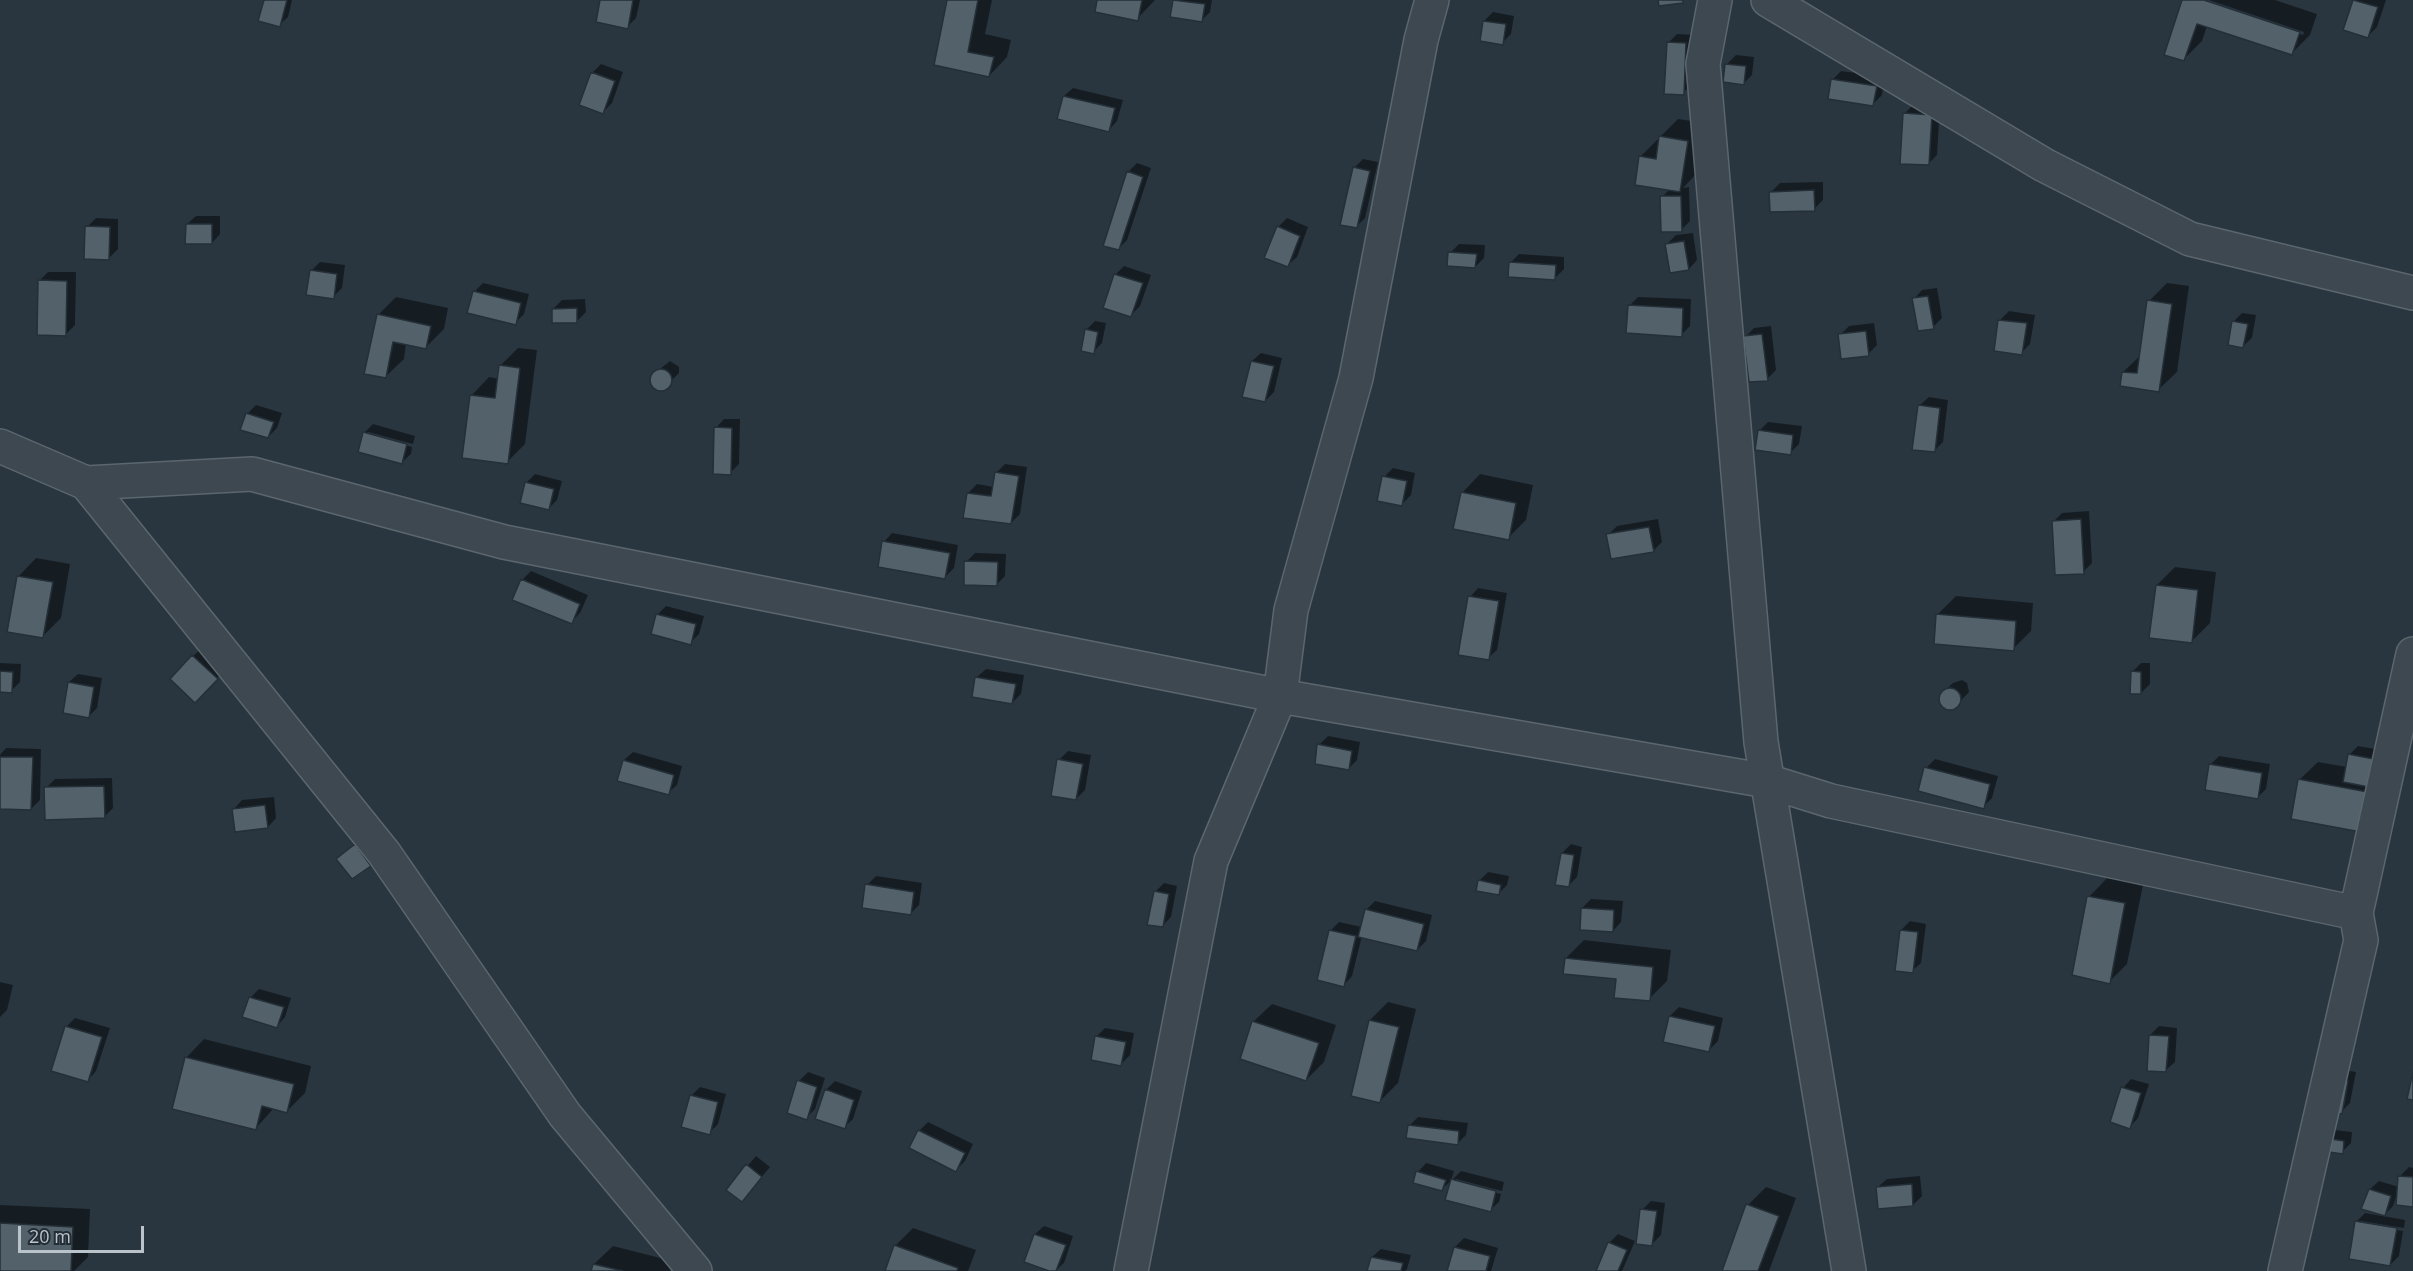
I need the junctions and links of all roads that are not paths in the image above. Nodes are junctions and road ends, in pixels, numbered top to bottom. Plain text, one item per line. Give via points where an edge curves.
1 (1432, 0) edge
2 (1714, 0) edge
3 (1768, 0) edge
4 (2413, 293) edge
5 (0, 446) edge
6 (86, 483) junction
7 (2413, 654) edge
8 (1280, 696) junction
9 (1767, 781) junction
10 (2355, 913) junction
11 (695, 1271) edge
12 (1131, 1271) edge
13 (1849, 1271) edge
14 (2285, 1271) edge

1 - 8 street via 1356,378 1292,609
2 - 9 street via 1703,64
3 - 4 street via 2044,165 2190,239
5 - 6 street
6 - 8 street via 252,474 504,542
6 - 11 street via 384,853 565,1115
7 - 10 street
8 - 9 street
8 - 12 street via 1211,861
9 - 10 street via 1831,801
9 - 13 street
10 - 14 street via 2361,940

